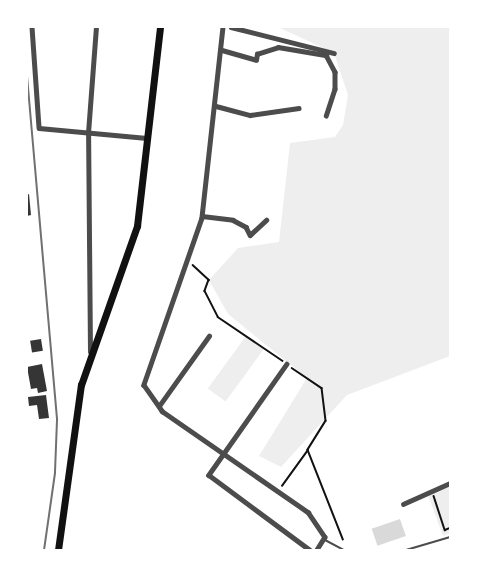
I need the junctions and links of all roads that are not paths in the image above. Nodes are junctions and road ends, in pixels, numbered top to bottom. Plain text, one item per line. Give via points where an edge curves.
1 (32, 27) edge
2 (96, 27) edge
3 (160, 27) edge
4 (223, 27) edge
5 (231, 27) edge
6 (222, 50) junction
7 (334, 53) dead end
8 (216, 106) junction
9 (299, 108) dead end
10 (326, 116) dead end
11 (88, 134) junction
12 (148, 138) junction
13 (202, 216) junction
14 (266, 220) dead end
15 (209, 336) dead end
16 (90, 352) junction
17 (287, 364) road end
18 (159, 406) junction
19 (224, 452) junction
20 (450, 483) edge
21 (403, 504) dead end
22 (450, 537) edge
23 (325, 540) junction
24 (58, 550) edge
25 (310, 550) edge
26 (317, 550) edge
27 (344, 550) edge
28 (406, 550) edge

1 - 11 street via 39,128
2 - 11 street
3 - 12 main road
4 - 6 street
5 - 7 street
6 - 8 street
6 - 10 street via 256,60 257,54 278,47 326,55 335,72 335,89
8 - 9 street via 250,115
8 - 13 street
11 - 12 street
11 - 16 street
12 - 16 main road via 137,226 126,266
13 - 14 street via 233,220 246,227 250,235
13 - 18 street via 144,385
15 - 18 street
16 - 24 main road via 76,416
17 - 19 street
18 - 19 street
19 - 23 street via 314,518
19 - 25 street via 209,475
20 - 21 street
22 - 28 lane
23 - 26 street
23 - 27 lane

